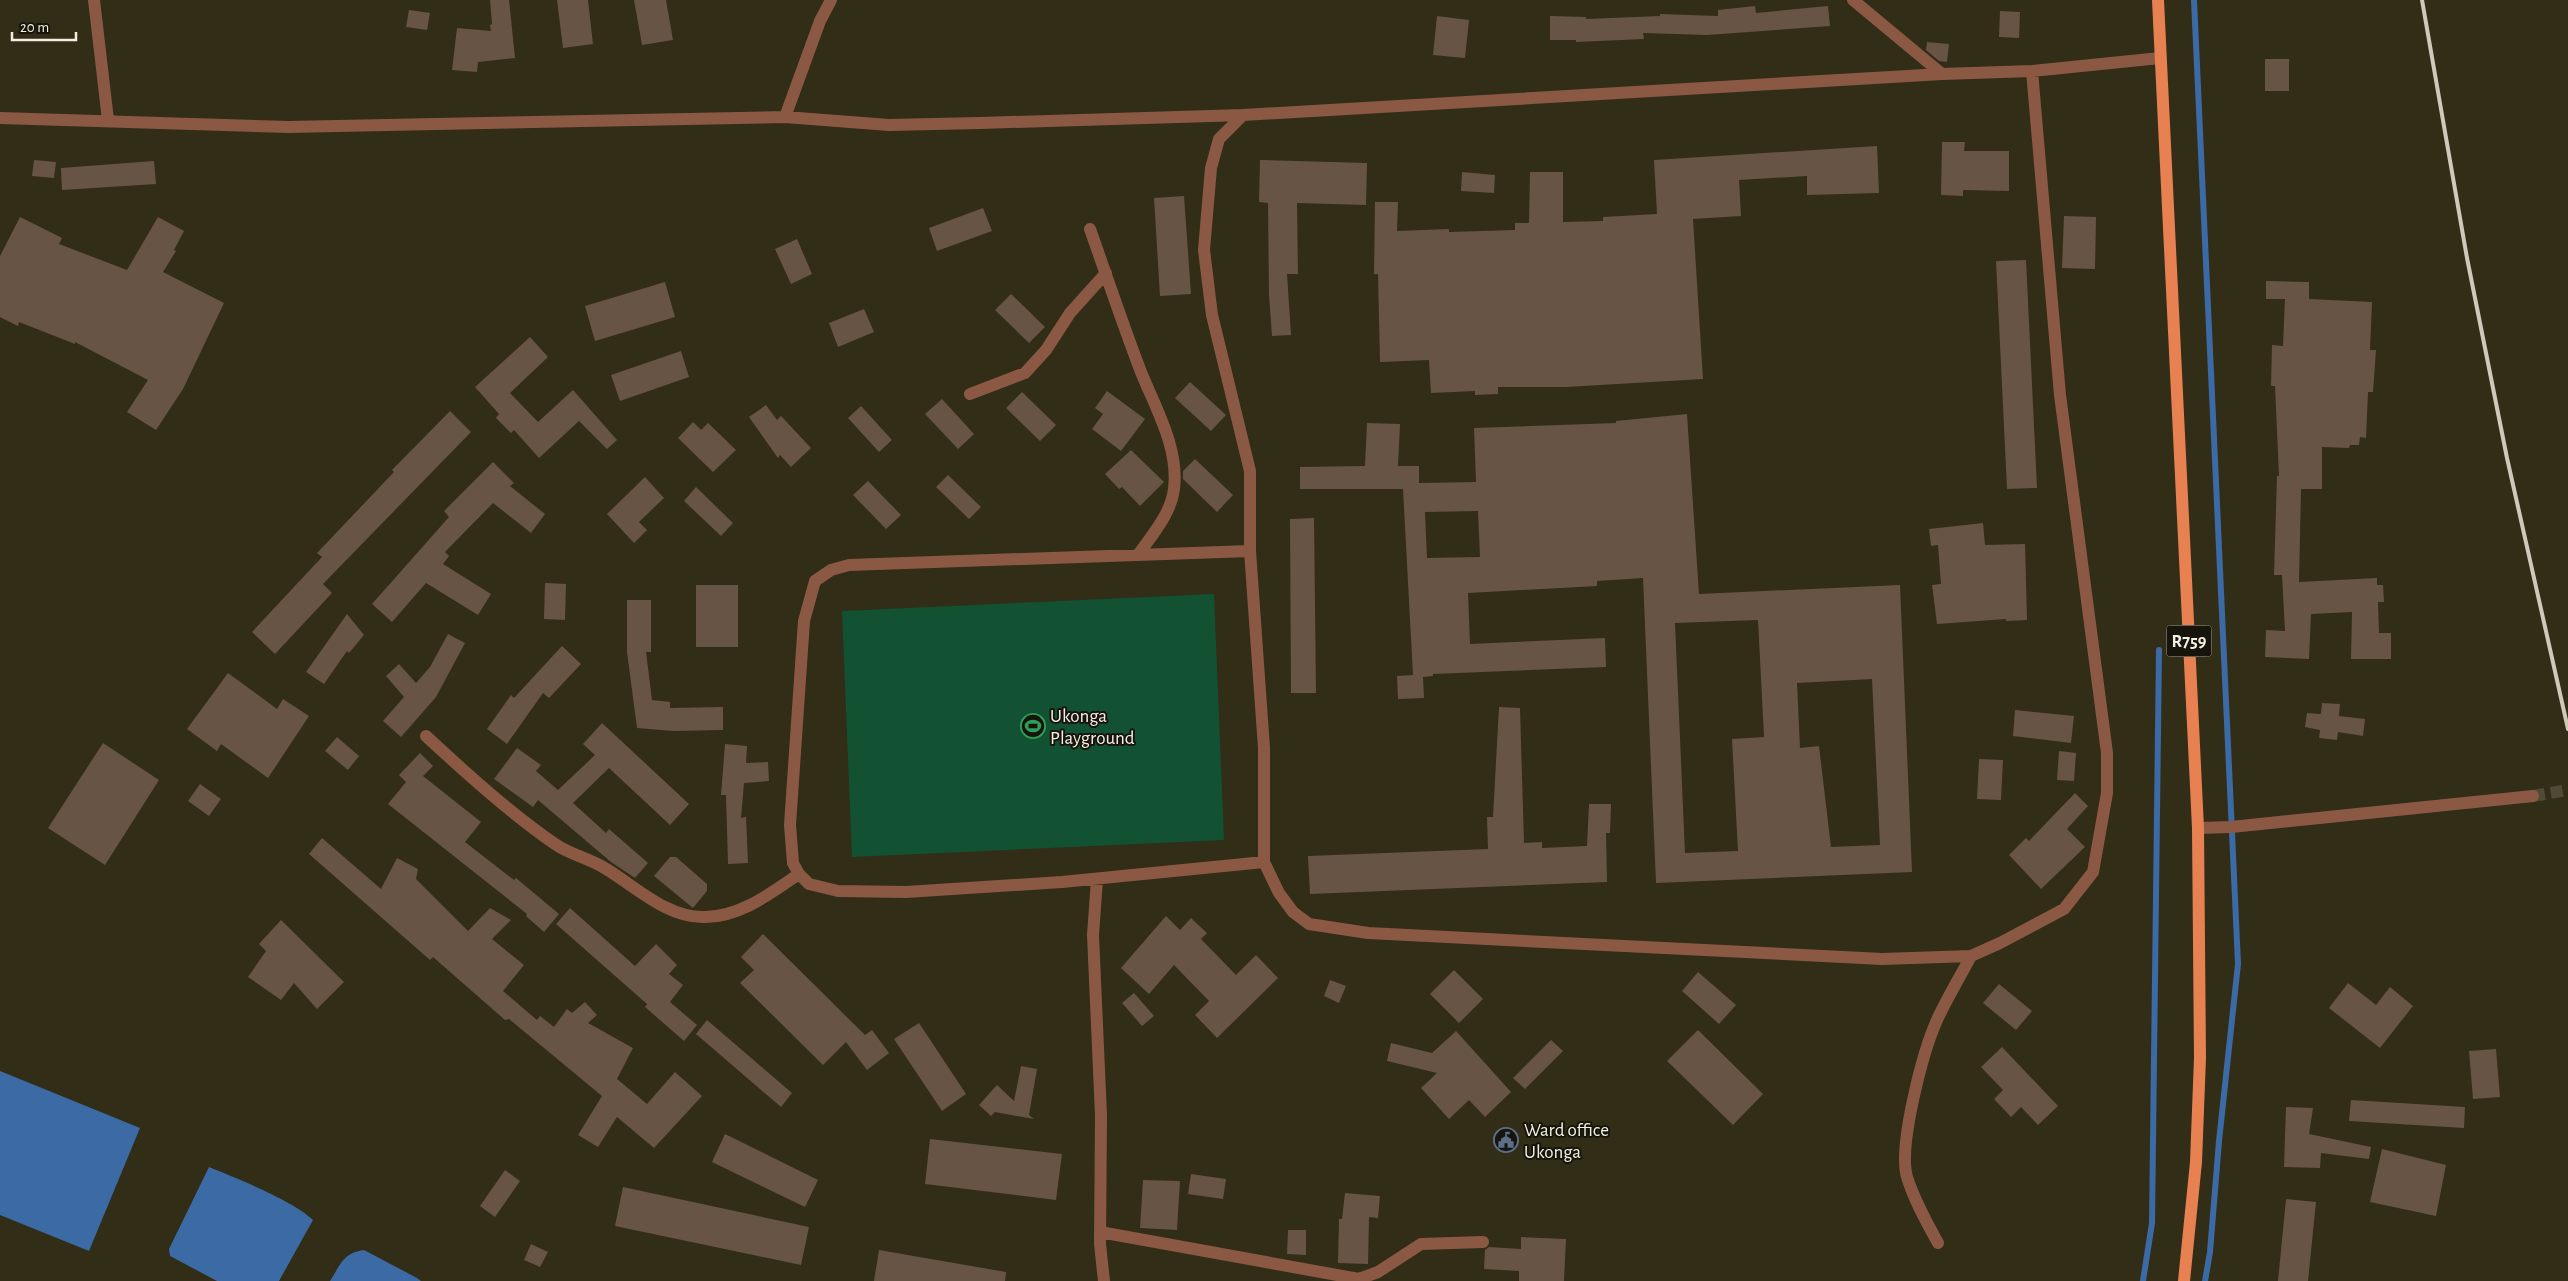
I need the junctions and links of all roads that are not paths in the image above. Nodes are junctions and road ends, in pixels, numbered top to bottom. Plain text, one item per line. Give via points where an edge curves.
1 (94, 0) edge
2 (831, 0) edge
3 (1853, 0) edge
4 (2158, 0) edge
5 (2160, 58) junction
6 (2032, 71) junction
7 (1942, 74) junction
8 (1243, 114) junction
9 (0, 118) edge
10 (785, 118) junction
11 (108, 120) junction
12 (1090, 229) dead end
13 (1106, 273) junction
14 (970, 394) dead end
15 (1250, 551) junction
16 (1138, 555) junction
17 (426, 736) dead end
18 (2533, 796) tunnel mouth
19 (2198, 828) junction
20 (1264, 862) junction
21 (799, 874) junction
22 (1097, 879) junction
23 (1971, 956) junction
24 (1100, 1232) junction
25 (1483, 1242) dead end
26 (1938, 1243) dead end
27 (1104, 1281) edge
28 (2184, 1281) edge

1 - 11 street
2 - 10 street via 820,21
3 - 7 street
4 - 5 main road, R759
5 - 6 street
5 - 19 main road, R759
6 - 7 street
6 - 23 street via 2060,395 2106,753 2107,793 2093,872 2064,909
7 - 8 street
8 - 10 street via 889,125
8 - 15 street via 1219,139 1210,168 1204,250 1212,315 1250,472
9 - 11 street
10 - 11 street via 288,127
12 - 13 street
13 - 14 street via 1070,313 1046,350 1025,373
13 - 16 street via 1166,432 1173,462 1174,489 1165,516
15 - 16 street
15 - 20 street via 1264,748
16 - 21 street via 848,565 831,570 814,581 804,621 790,825 793,862
17 - 21 street via 478,784 556,845 602,866 675,913 704,917 732,912 759,900
18 - 19 street
19 - 28 main road, R759 via 2200,1058 2196,1162
20 - 22 street
20 - 23 street via 1279,893 1293,912 1310,924 1368,932 1882,959
21 - 22 street via 809,884 838,891 906,892
22 - 24 street via 1093,935 1101,1115
23 - 26 street via 1936,1021 1916,1087 1906,1138 1907,1177
24 - 25 street via 1359,1279 1378,1272 1421,1244
24 - 27 street

